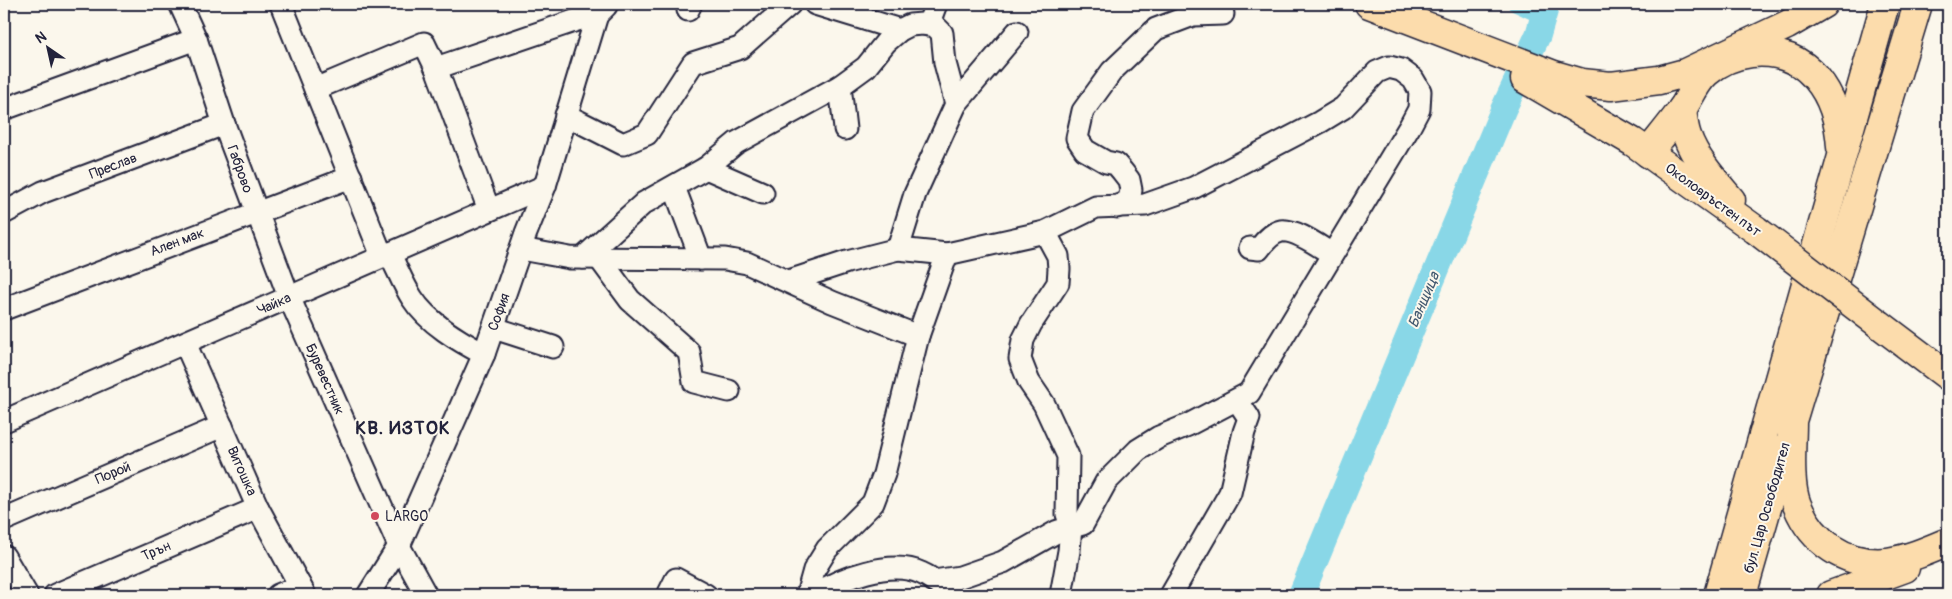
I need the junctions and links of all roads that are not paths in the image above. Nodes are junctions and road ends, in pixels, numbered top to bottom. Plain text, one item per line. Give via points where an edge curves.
1 (180, 4) edge
2 (281, 4) edge
3 (790, 4) edge
4 (815, 4) edge
5 (936, 4) edge
6 (1823, 4) edge
7 (1885, 4) edge
8 (1918, 4) edge
9 (1373, 5) edge
10 (601, 8) edge
11 (1223, 14) dead end
12 (928, 25) junction
13 (900, 30) junction
14 (1017, 32) dead end
15 (196, 39) junction
16 (436, 68) junction
17 (1685, 74) junction
18 (840, 86) junction
19 (315, 89) junction
20 (1576, 94) junction
21 (956, 104) junction
22 (4, 109) edge
23 (1682, 109) junction
24 (566, 115) junction
25 (224, 124) junction
26 (845, 130) dead end
27 (1641, 148) junction
28 (1842, 156) junction
29 (706, 168) junction
30 (351, 177) junction
31 (545, 186) junction
32 (674, 187) junction
33 (763, 193) dead end
34 (1117, 207) junction
35 (489, 210) junction
36 (256, 212) junction
37 (4, 213) edge
38 (1756, 230) junction
39 (1045, 232) junction
40 (1250, 248) dead end
41 (521, 249) junction
42 (898, 249) junction
43 (947, 254) junction
44 (1332, 254) junction
45 (386, 255) junction
46 (591, 258) junction
47 (701, 259) junction
48 (789, 281) junction
49 (289, 298) junction
50 (4, 309) edge
51 (494, 328) junction
52 (918, 336) junction
53 (185, 343) junction
54 (554, 347) dead end
55 (484, 354) junction
56 (1948, 376) edge
57 (729, 391) dead end
58 (1237, 400) junction
59 (4, 421) edge
60 (1792, 421) junction
61 (222, 426) junction
62 (258, 508) junction
63 (4, 520) edge
64 (1071, 527) junction
65 (1948, 542) edge
66 (399, 546) junction
67 (1948, 552) edge
68 (4, 556) edge
69 (934, 581) junction
70 (672, 587) edge
71 (302, 591) edge
72 (1854, 591) edge
73 (27, 595) edge
74 (54, 595) edge
75 (278, 595) edge
76 (368, 595) edge
77 (426, 595) edge
78 (706, 595) edge
79 (807, 595) edge
80 (814, 595) edge
81 (953, 595) edge
82 (1061, 595) edge
83 (1171, 595) edge
84 (1718, 595) edge
85 (1742, 595) edge
86 (1831, 595) edge

1 - 15 street, Габрово
2 - 19 street
3 - 24 street via 740,48 693,62 647,134 623,144
4 - 13 street
5 - 12 street
6 - 17 main road
7 - 28 main road, бул. Цар Освободител
8 - 60 main road, бул. Цар Освободител
9 - 20 main road via 1464,43 1554,75
10 - 16 street via 577,20
10 - 24 street, София
11 - 34 street via 1193,15 1156,29 1112,71 1083,111 1077,138 1085,150 1116,164 1128,180 1129,200
12 - 13 street via 910,25
12 - 21 street via 934,25 942,33 945,64
13 - 18 street via 866,67
14 - 21 street
15 - 22 street
15 - 25 street, Габрово
16 - 19 street via 424,43
16 - 35 street
17 - 20 main road
17 - 27 main road
18 - 26 street
18 - 29 street via 736,143
19 - 30 street
20 - 27 main road, Околовръстен път
21 - 42 street via 915,194
23 - 27 main road
23 - 28 main road via 1693,88 1723,60 1763,52 1782,55 1802,64 1827,92 1840,127
23 - 38 main road via 1686,135 1695,153
24 - 31 street, София
25 - 36 street, Габрово
25 - 37 street, Преслав via 43,192
27 - 38 main road, Околовръстен път
28 - 84 main road, бул. Цар Освободител
29 - 32 street
29 - 33 street
30 - 36 street, Ален мак
30 - 45 street
31 - 35 street, Чайка
31 - 41 street, София
32 - 46 street via 644,202
32 - 47 street
34 - 39 street via 1096,208
34 - 44 street via 1146,205 1193,188 1343,108 1376,72 1389,67 1401,70 1413,79 1420,91 1419,109
35 - 45 street, Чайка
36 - 49 street, Габрово
36 - 50 street, Ален мак
38 - 56 main road, Околовръстен път, bridge
39 - 43 street
39 - 64 street via 1058,256 1058,283 1027,332 1020,359 1068,456 1067,514
40 - 44 street via 1259,248 1266,239 1281,231 1298,235
41 - 46 street via 570,258
41 - 51 street, София
42 - 43 street
42 - 48 street
43 - 52 street
44 - 58 street via 1248,393
45 - 49 street, Чайка
45 - 55 street via 424,312 455,340
46 - 47 street
46 - 57 street via 630,300 689,352 694,382
47 - 48 street via 747,264
48 - 52 street
49 - 53 street, Чайка
49 - 66 street, Буревестник
51 - 54 street
51 - 55 street, София
52 - 79 street via 884,474 873,503 827,549 814,570
53 - 59 street, Чайка
53 - 61 street, Витошка
55 - 66 street, София
58 - 64 street via 1138,450 1106,482 1083,524
58 - 83 street via 1249,418 1230,493
60 - 65 main road via 1792,473 1797,504 1816,535 1833,551 1868,562 1886,562
60 - 85 main road, бул. Цар Освободител
61 - 62 street, Витошка
61 - 63 street, Порой
62 - 71 street, Витошка
62 - 74 street, Трън
64 - 69 street via 1003,562 960,577
64 - 82 street
66 - 76 street, София
66 - 77 street, Буревестник
67 - 72 main road
68 - 73 street
69 - 80 street via 921,572 894,567 844,580
69 - 81 street
70 - 78 street
71 - 75 street
72 - 86 main road

